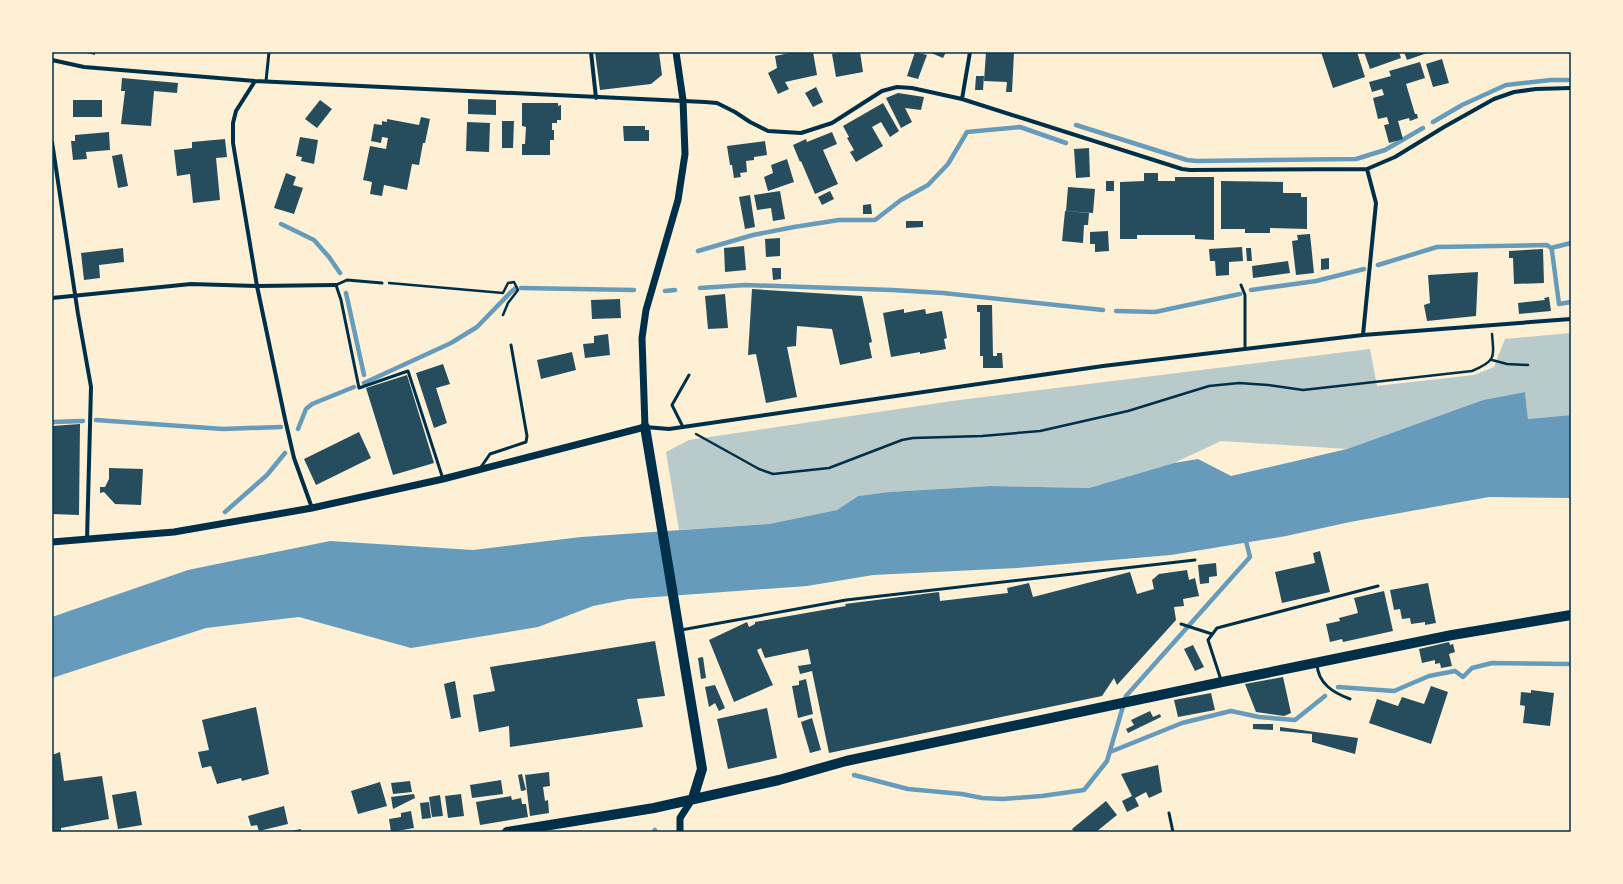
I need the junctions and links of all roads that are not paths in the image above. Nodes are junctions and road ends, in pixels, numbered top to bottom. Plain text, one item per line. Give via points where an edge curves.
1 (269, 52) edge
2 (591, 52) edge
3 (676, 52) edge
4 (970, 52) edge
5 (52, 60) edge
6 (256, 81) junction
7 (266, 81) junction
8 (1571, 88) edge
9 (596, 98) junction
10 (682, 100) junction
11 (962, 100) junction
12 (52, 142) edge
13 (1367, 169) junction
14 (382, 283) road end
15 (336, 285) junction
16 (1241, 285) dead end
17 (257, 286) junction
18 (76, 297) junction
19 (52, 298) edge
20 (1571, 319) edge
21 (1363, 335) junction
22 (511, 345) dead end
23 (1245, 349) junction
24 (689, 375) dead end
25 (646, 427) junction
26 (683, 427) junction
27 (479, 470) junction
28 (443, 479) junction
29 (312, 508) junction
30 (87, 540) junction
31 (52, 542) edge
32 (1195, 560) dead end
33 (1378, 586) dead end
34 (1571, 615) edge
35 (1180, 624) dead end
36 (678, 626) junction
37 (1212, 634) junction
38 (1317, 662) junction
39 (1222, 682) junction
40 (1350, 699) dead end
41 (693, 798) junction
42 (1169, 813) dead end
43 (507, 832) edge
44 (680, 832) edge
45 (1173, 832) edge

1 - 7 lane
2 - 9 street
3 - 10 street
4 - 11 street
5 - 6 street via 84,67
6 - 7 street
6 - 17 street via 236,111 233,143
7 - 9 street
8 - 13 street via 1514,92 1494,99 1395,157
9 - 10 street
10 - 11 street via 717,103 768,131 801,133 832,123 882,91 896,87 912,88
10 - 25 street via 685,154 678,200 646,310 642,338
11 - 13 street via 1182,169
12 - 18 street
13 - 21 street via 1376,203
14 - 15 lane via 347,280
15 - 17 street
15 - 28 lane via 359,388 408,372
16 - 23 lane via 1245,295
17 - 18 street via 191,284
17 - 29 street via 294,458
18 - 19 street
18 - 30 street via 91,387
20 - 21 street
21 - 23 street
22 - 27 lane via 526,442 490,454
23 - 26 street via 1103,366
24 - 26 lane via 672,405
25 - 26 street
25 - 27 street
25 - 36 main road
27 - 28 street
28 - 29 street
29 - 30 street via 174,532
30 - 31 street
32 - 36 lane via 846,600
33 - 37 lane via 1217,628
34 - 38 main road
35 - 37 lane
36 - 41 main road via 702,769
37 - 39 lane via 1208,640
38 - 39 main road
38 - 40 lane via 1323,682 1337,694
39 - 41 main road via 846,761 779,780
41 - 43 main road via 654,808
41 - 44 street via 680,818
42 - 45 lane

